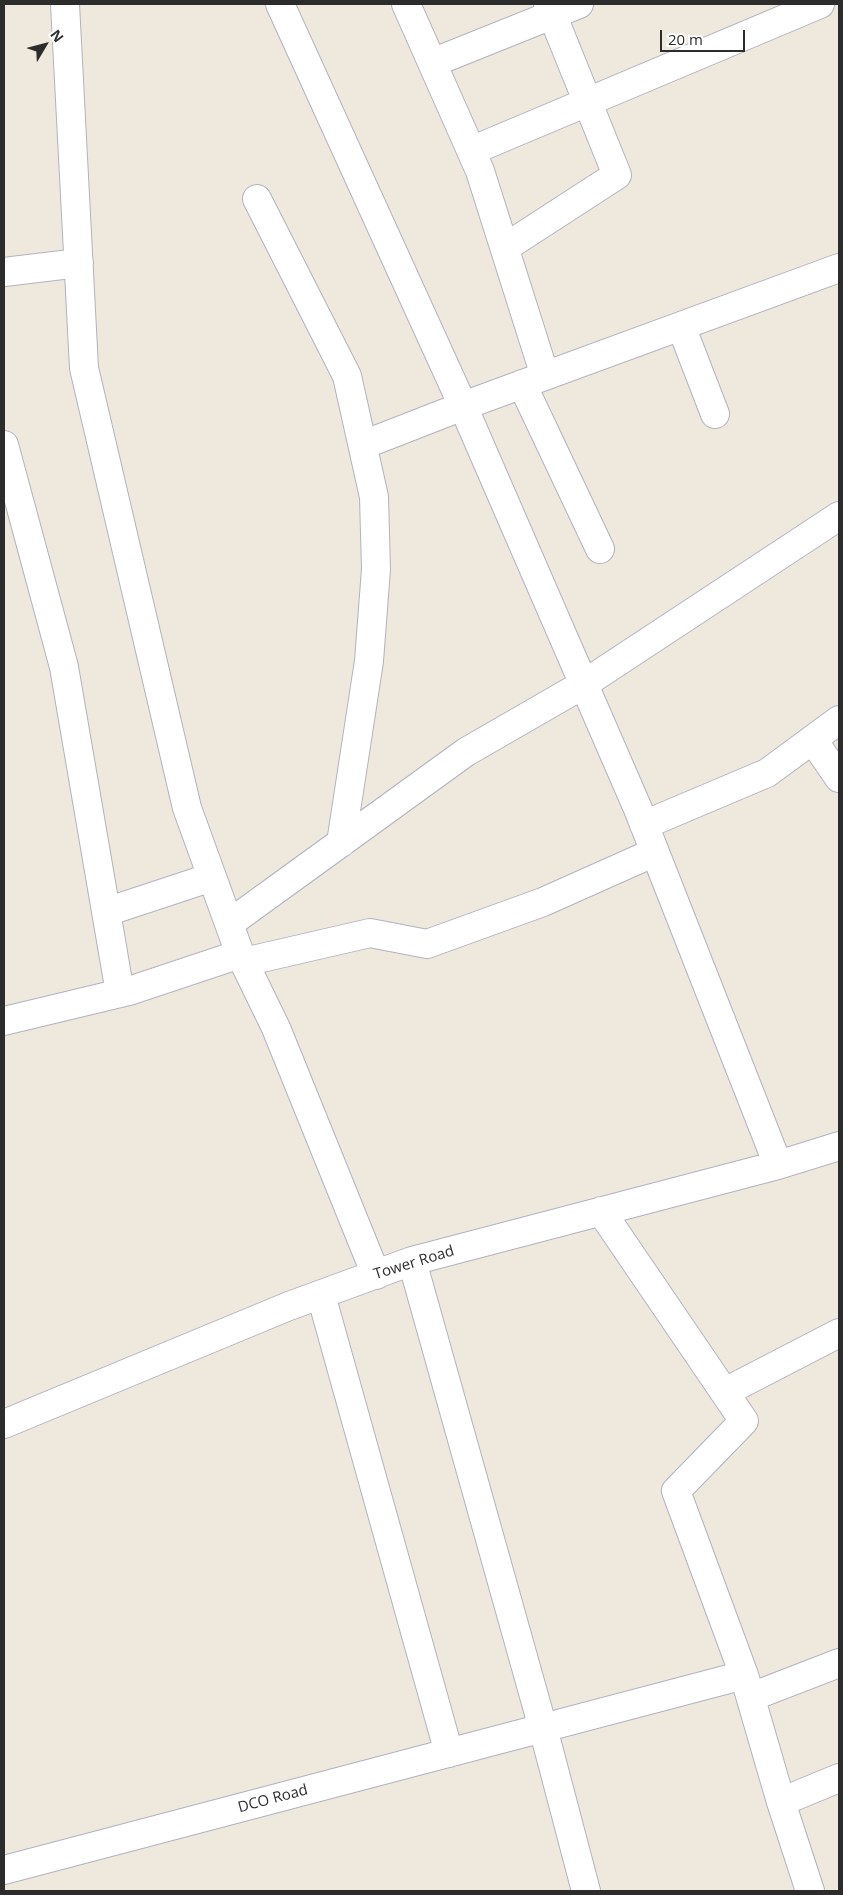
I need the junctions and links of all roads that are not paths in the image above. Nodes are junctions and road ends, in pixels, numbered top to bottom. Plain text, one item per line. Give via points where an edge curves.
1 (65, 4) edge
2 (280, 4) edge
3 (406, 4) edge
4 (578, 4) edge
5 (820, 4) edge
6 (550, 9) edge
7 (432, 63) junction
8 (587, 101) junction
9 (471, 151) junction
10 (257, 199) dead end
11 (506, 247) junction
12 (79, 263) junction
13 (839, 268) edge
14 (4, 272) edge
15 (681, 326) junction
16 (534, 380) junction
17 (463, 406) junction
18 (715, 414) dead end
19 (4, 445) edge
20 (363, 445) junction
21 (839, 516) edge
22 (600, 549) dead end
23 (584, 684) junction
24 (839, 720) edge
25 (813, 740) junction
26 (839, 778) edge
27 (644, 825) junction
28 (341, 843) junction
29 (655, 852) junction
30 (212, 877) junction
31 (106, 912) junction
32 (230, 923) junction
33 (242, 958) junction
34 (120, 993) junction
35 (4, 1021) edge
36 (839, 1146) edge
37 (778, 1164) junction
38 (602, 1211) junction
39 (412, 1261) junction
40 (376, 1275) junction
41 (321, 1295) junction
42 (839, 1334) edge
43 (725, 1392) junction
44 (4, 1424) edge
45 (839, 1663) edge
46 (747, 1686) junction
47 (543, 1728) junction
48 (449, 1753) junction
49 (839, 1778) edge
50 (781, 1802) junction
51 (4, 1870) edge
52 (586, 1891) edge
53 (810, 1891) edge

1 - 12 street
2 - 17 street
3 - 7 street
4 - 6 street
5 - 8 street
6 - 7 street
6 - 8 street
7 - 9 street
8 - 9 street
8 - 11 street via 617,175
9 - 11 street
10 - 20 street via 347,376
11 - 16 street
12 - 14 street
12 - 30 street via 84,368 187,808
13 - 15 street
15 - 16 street
15 - 18 street
16 - 17 street
16 - 22 street
17 - 20 street
17 - 23 street
19 - 31 street via 64,667
20 - 28 street via 374,497 376,570 369,661
21 - 23 street
23 - 27 street
23 - 28 street via 466,752
24 - 25 street
25 - 26 street
25 - 27 street via 767,774
27 - 29 street
28 - 32 street
29 - 33 street via 543,902 427,944 370,933
29 - 37 street
30 - 31 street
30 - 32 street
31 - 34 street
32 - 33 street
33 - 34 street
33 - 40 street via 276,1028
34 - 35 street
36 - 37 street, Tower Road
37 - 38 street, Tower Road
38 - 39 street, Tower Road
38 - 43 street
39 - 40 street, Tower Road
39 - 47 street
40 - 41 street, Tower Road
41 - 44 street, Tower Road
41 - 48 street
42 - 43 street
43 - 46 street via 744,1421 676,1491
45 - 46 street, DCO Road
46 - 47 street, DCO Road
46 - 50 street
47 - 48 street, DCO Road
47 - 52 street
48 - 51 street, DCO Road
49 - 50 street
50 - 53 street

